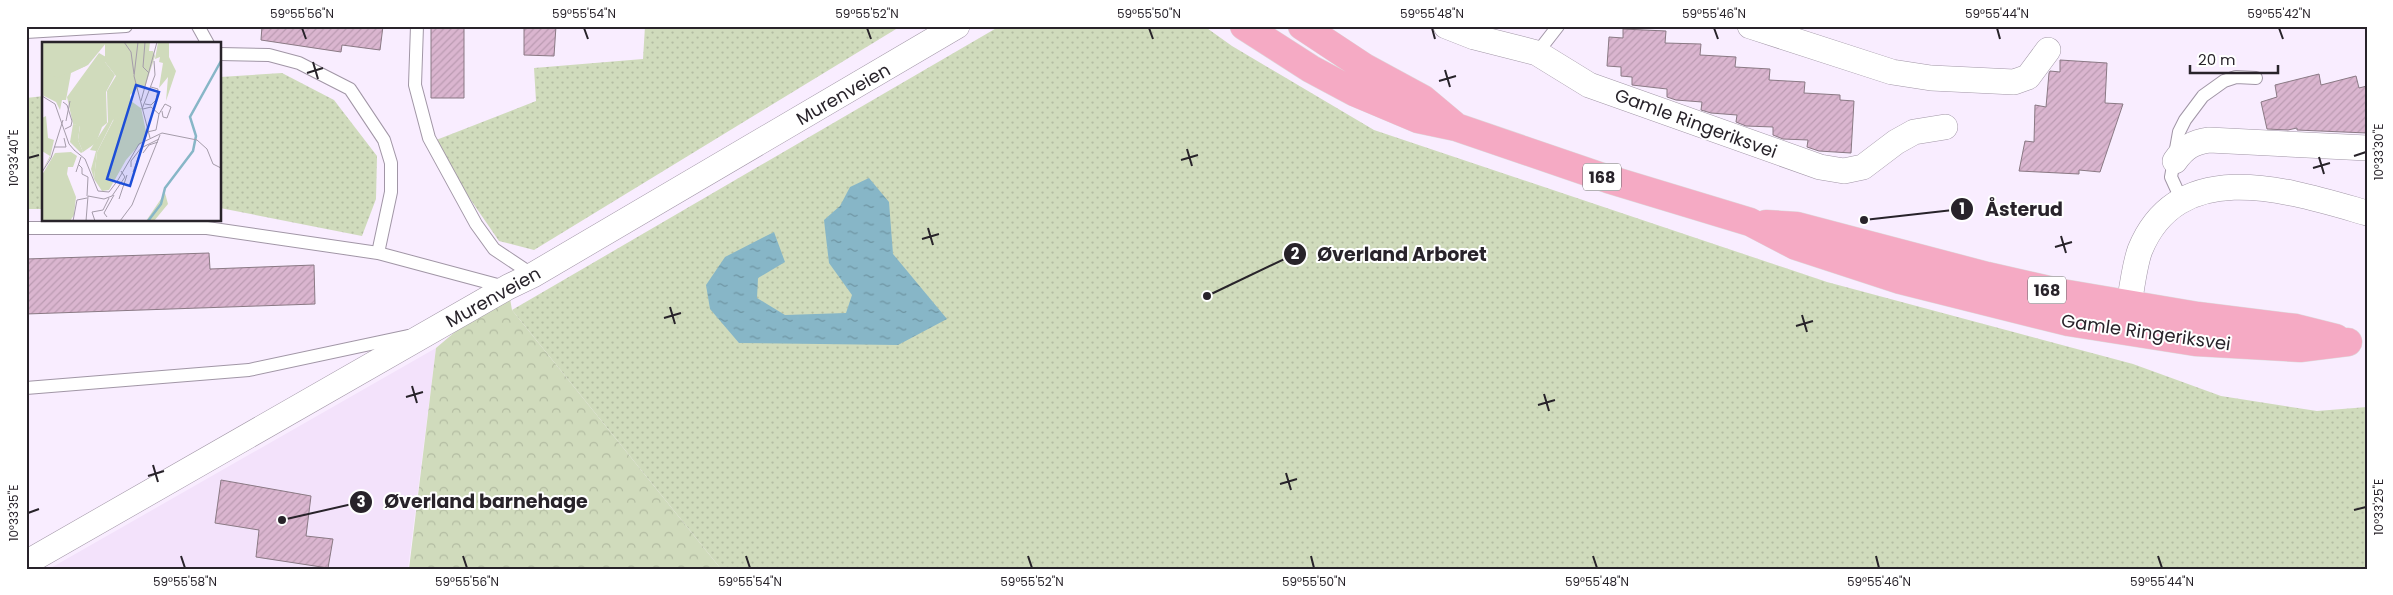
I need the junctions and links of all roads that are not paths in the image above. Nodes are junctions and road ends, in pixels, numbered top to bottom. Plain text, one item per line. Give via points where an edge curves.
1 (126, 26) edge
2 (198, 26) edge
3 (416, 26) edge
4 (957, 26) edge
5 (1244, 26) edge
6 (1302, 26) edge
7 (1446, 26) edge
8 (1558, 26) edge
9 (1750, 26) edge
10 (26, 32) edge
11 (207, 42) edge
12 (2048, 50) dead end
13 (1537, 53) junction
14 (221, 54) edge
15 (2256, 78) dead end
16 (1456, 127) junction
17 (1945, 127) dead end
18 (2367, 148) edge
19 (2175, 161) junction
20 (2182, 201) junction
21 (2367, 213) edge
22 (1750, 222) junction
23 (26, 228) edge
24 (378, 253) junction
25 (533, 275) junction
26 (508, 287) junction
27 (2130, 304) junction
28 (435, 330) junction
29 (2125, 332) junction
30 (2357, 342) edge
31 (26, 388) edge
32 (26, 563) edge

1 - 10 lane
2 - 11 lane
3 - 25 lane via 415,85 429,138 476,224 494,250
4 - 25 street, Murenveien
5 - 16 main road, Gamle Ringeriksvei / 168 via 1312,70 1354,92 1418,119
6 - 16 main road, Gamle Ringeriksvei / 168 via 1364,67 1423,99
7 - 13 street, Gamle Ringeriksvei via 1474,37
8 - 13 lane
9 - 12 street via 1892,72 1931,78 2014,82 2028,77
13 - 17 street, Gamle Ringeriksvei via 1589,85 1820,167 1844,171 1863,167 1914,132
14 - 24 lane via 269,55 299,63 350,89 384,140 391,163 390,192
15 - 19 lane via 2229,78 2203,96 2179,132
16 - 22 main road, Gamle Ringeriksvei / 168 via 1608,180
18 - 19 street via 2208,140 2188,146
19 - 20 lane via 2171,176
20 - 21 street via 2208,190 2231,186 2256,187 2299,194
20 - 27 street via 2147,235 2139,251
22 - 27 main road, Gamle Ringeriksvei / 168 via 1797,226 1987,276
22 - 29 main road, Gamle Ringeriksvei / 168 via 1796,246 1900,280 2068,322
23 - 24 lane via 207,228
24 - 26 lane
25 - 26 street, Murenveien
26 - 28 street, Murenveien
27 - 29 street
27 - 30 main road, Gamle Ringeriksvei / 168 via 2296,328
28 - 31 lane via 249,370
28 - 32 street, Murenveien
29 - 30 main road, Gamle Ringeriksvei / 168 via 2265,347 2300,348

